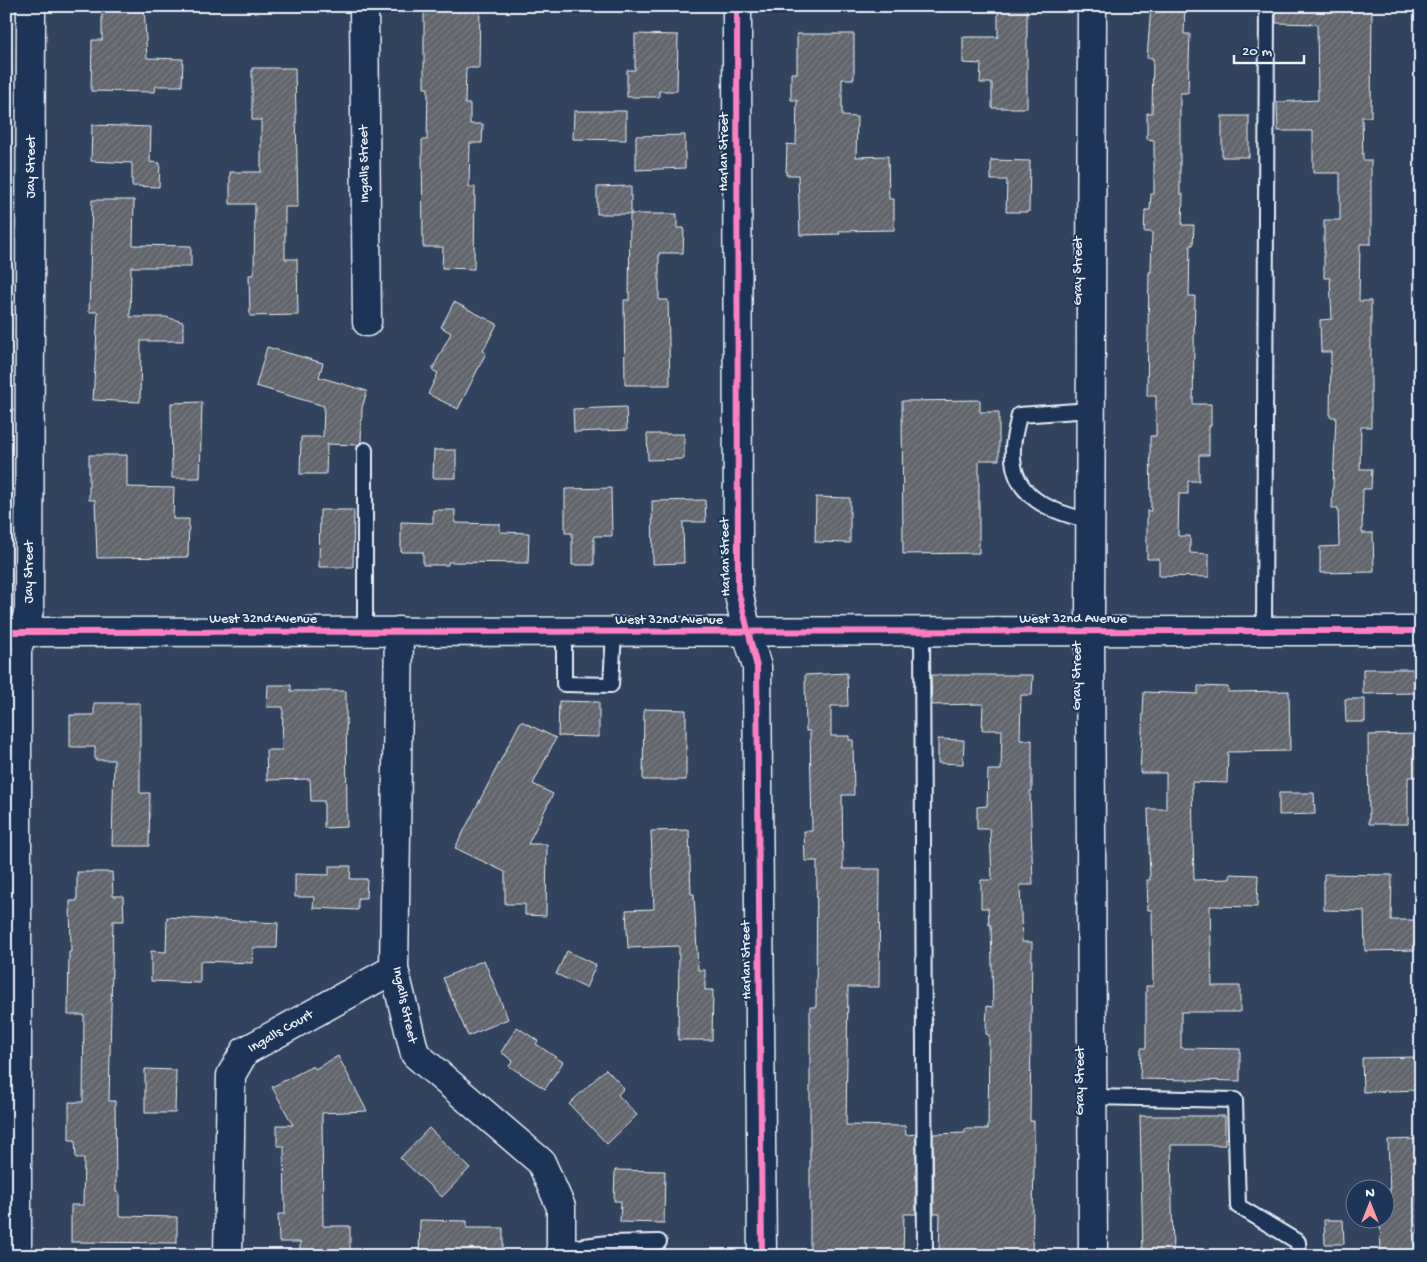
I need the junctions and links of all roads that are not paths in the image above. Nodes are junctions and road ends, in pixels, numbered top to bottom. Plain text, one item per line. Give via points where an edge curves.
1 (31, 6) edge
2 (364, 6) edge
3 (736, 6) edge
4 (1092, 6) edge
5 (1267, 6) edge
6 (367, 322) dead end
7 (1090, 410) junction
8 (365, 450) dead end
9 (1090, 521) junction
10 (365, 631) junction
11 (399, 631) junction
12 (1090, 631) junction
13 (1264, 631) junction
14 (1421, 631) edge
15 (14, 632) edge
16 (564, 632) junction
17 (614, 632) junction
18 (922, 632) junction
19 (748, 633) junction
20 (394, 969) junction
21 (1092, 1097) junction
22 (659, 1242) dead end
23 (560, 1253) edge
24 (17, 1256) edge
25 (228, 1256) edge
26 (762, 1256) edge
27 (925, 1256) edge
28 (1093, 1256) edge
29 (1299, 1256) edge

1 - 15 street, Jay Street via 29,610
2 - 6 street, Ingalls Street
3 - 19 street, Harlan Street via 738,590
4 - 7 street, Gray Street
5 - 13 lane
7 - 9 street, Gray Street
7 - 9 lane via 1019,415 1013,451 1017,476 1030,498 1058,514
8 - 10 lane
9 - 12 street, Gray Street
10 - 11 street, West 32nd Avenue
10 - 15 street, West 32nd Avenue
11 - 16 street, West 32nd Avenue
11 - 20 street, Ingalls Street
12 - 13 street, West 32nd Avenue
12 - 18 street, West 32nd Avenue
12 - 21 street, Gray Street
13 - 14 street, West 32nd Avenue
15 - 24 street, Jay Street via 17,650
16 - 17 street, West 32nd Avenue
16 - 17 lane via 564,684 611,685
17 - 19 street, West 32nd Avenue
18 - 19 street, West 32nd Avenue
18 - 27 lane
19 - 26 street, Harlan Street via 757,667
20 - 23 street, Ingalls Street via 415,1054 541,1162 561,1207
20 - 25 street, Ingalls Court via 246,1051 231,1075
21 - 28 street, Gray Street
21 - 29 lane via 1235,1100 1238,1206 1298,1242
22 - 23 lane via 608,1243

